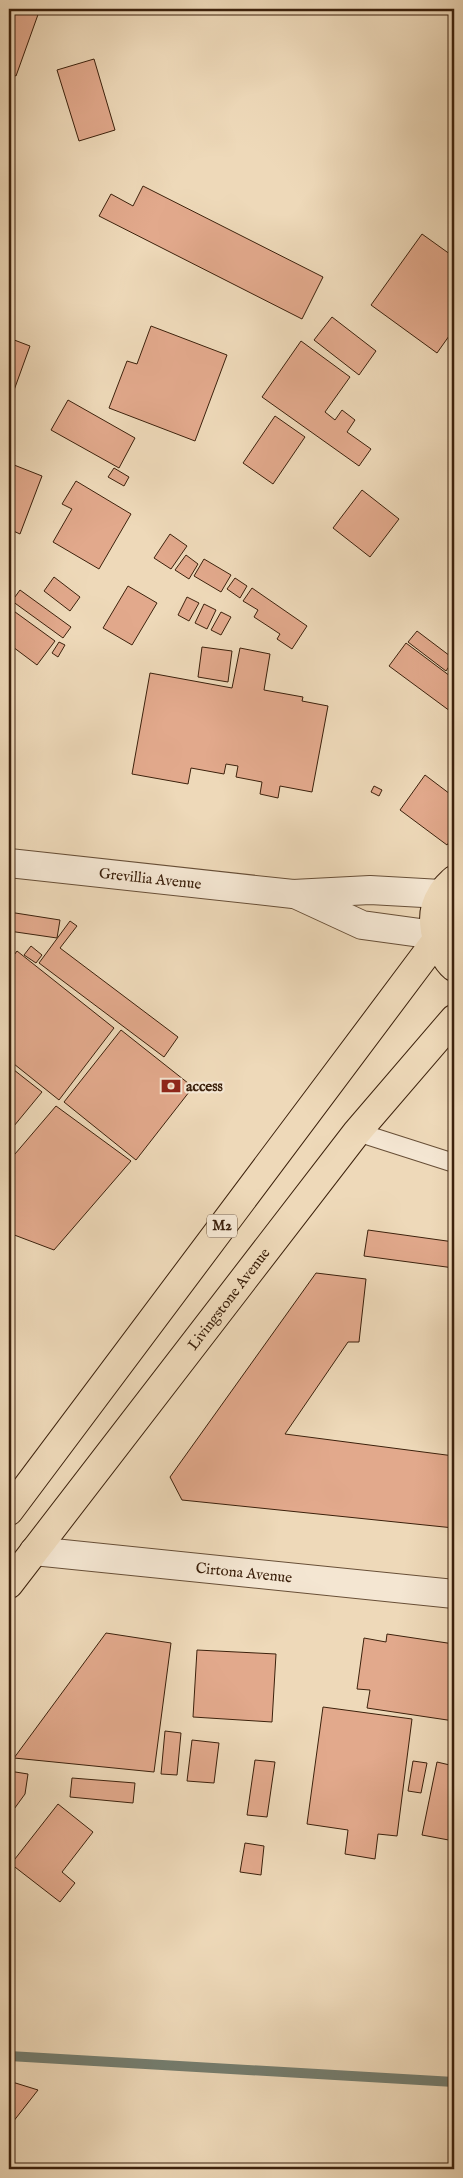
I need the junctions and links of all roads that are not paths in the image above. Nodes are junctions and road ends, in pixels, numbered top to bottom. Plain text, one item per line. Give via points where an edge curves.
1 (9, 863) edge
2 (448, 887) edge
3 (293, 894) junction
4 (436, 938) junction
5 (454, 968) edge
6 (454, 1019) edge
7 (357, 1132) junction
8 (454, 1163) edge
9 (9, 1511) edge
10 (34, 1551) junction
11 (9, 1584) edge
12 (454, 1594) edge

1 - 3 street, Grevillia Avenue
2 - 3 street
2 - 4 highway via 436,909
3 - 4 street via 362,925
4 - 5 highway
4 - 9 highway, M2
6 - 7 highway, Livingstone Avenue
7 - 8 lane
7 - 10 highway, Livingstone Avenue
10 - 11 highway, Livingstone Avenue
10 - 12 street, Cirtona Avenue

